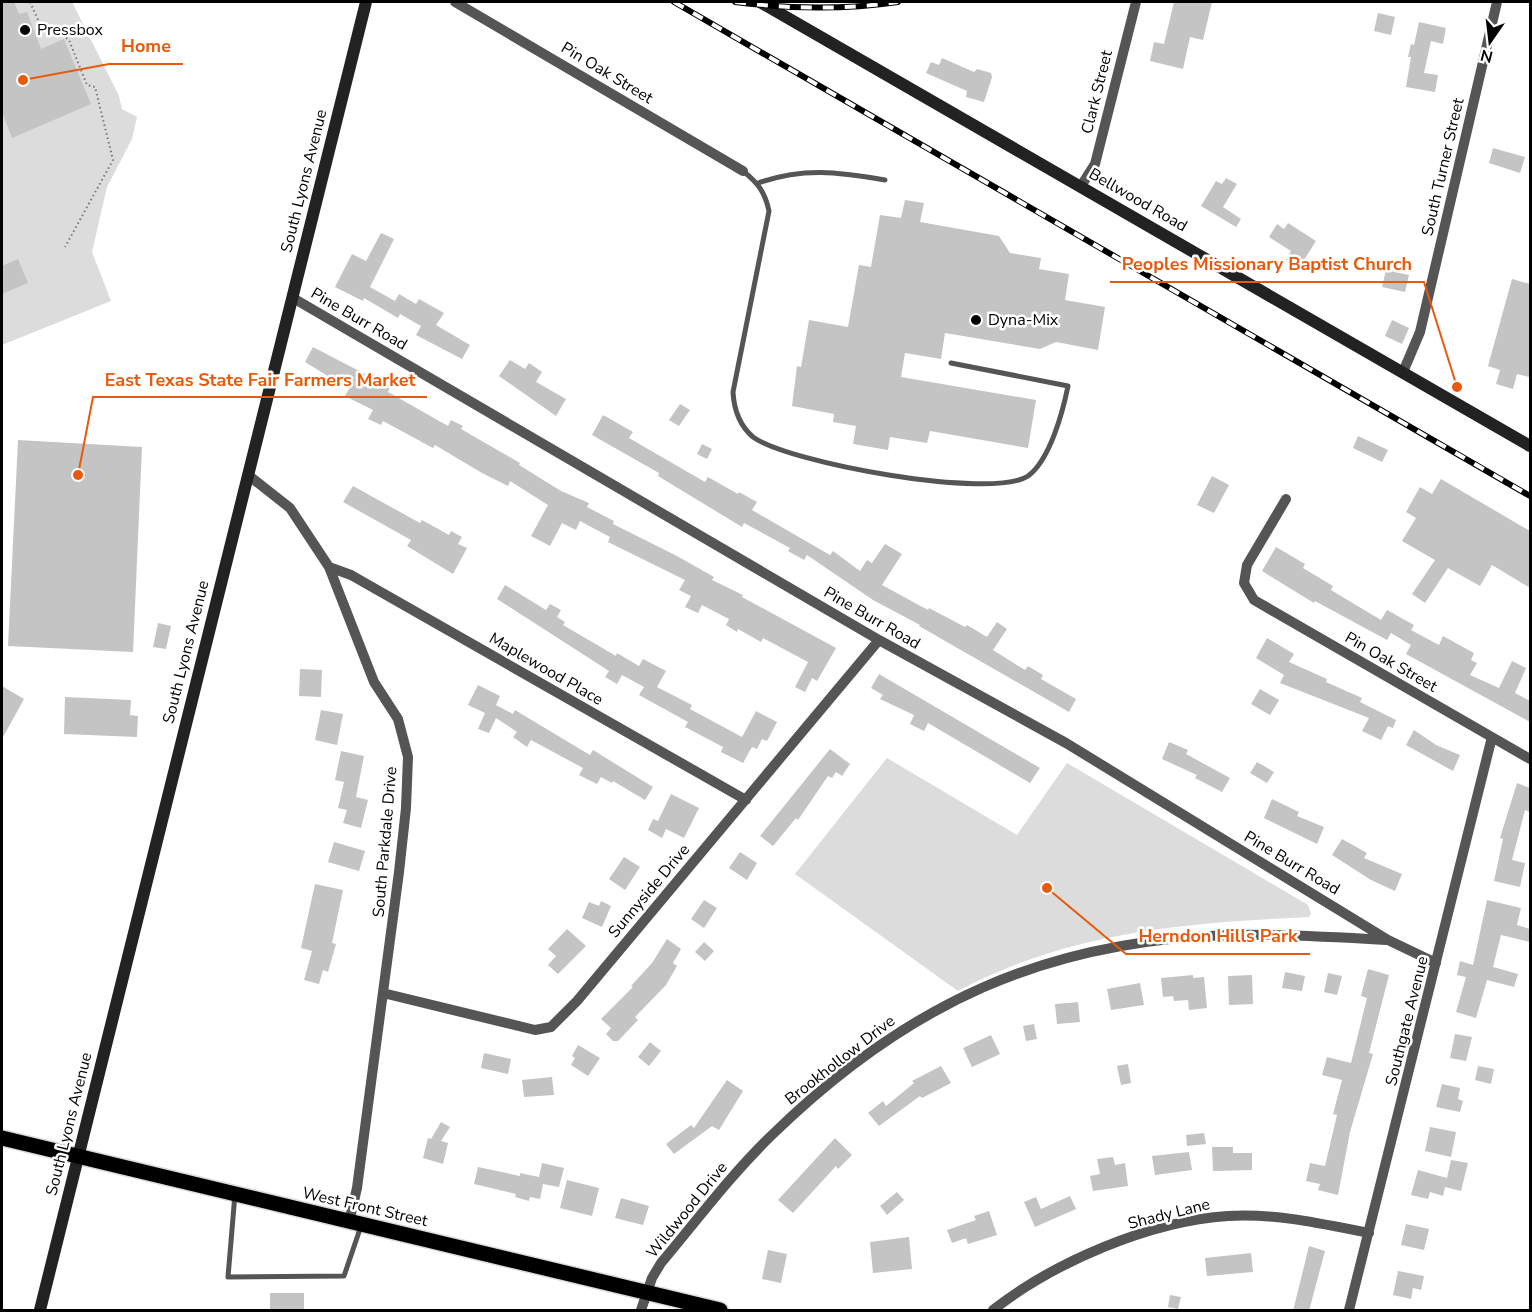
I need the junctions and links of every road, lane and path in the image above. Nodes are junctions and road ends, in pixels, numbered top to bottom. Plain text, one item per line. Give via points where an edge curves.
1 (30, 2) edge
2 (366, 2) edge
3 (455, 2) edge
4 (760, 2) edge
5 (1136, 2) edge
6 (1497, 2) edge
7 (743, 171) joint
8 (885, 180) dead end
9 (758, 183) junction
10 (1082, 186) junction
11 (65, 247) dead end
12 (292, 298) junction
13 (951, 363) dead end
14 (1403, 372) junction
15 (1530, 446) edge
16 (248, 475) junction
17 (1286, 499) dead end
18 (329, 567) junction
19 (879, 640) junction
20 (1492, 738) junction
21 (1530, 759) edge
22 (746, 800) junction
23 (1388, 940) junction
24 (1436, 963) junction
25 (382, 993) junction
26 (2, 1138) edge
27 (79, 1157) junction
28 (745, 1163) joint
29 (235, 1194) junction
30 (355, 1223) junction
31 (1369, 1233) junction
32 (646, 1293) junction
33 (40, 1311) edge
34 (641, 1311) edge
35 (720, 1311) edge
36 (993, 1311) edge
37 (1349, 1311) edge

1 - 11 path via 44,33 57,31 69,40 87,85 95,87 113,160
2 - 12 street, South Lyons Avenue
3 - 7 street, Pin Oak Street
4 - 10 street, Bellwood Road
5 - 10 street, Clark Street via 1095,164
6 - 14 street, South Turner Street via 1420,332
7 - 9 lane
8 - 9 lane via 814,171 783,174
9 - 13 lane via 769,211 734,392 739,420 753,437 776,448 898,478 1004,484 1028,475 1059,427 1068,386
10 - 14 street, Bellwood Road
12 - 16 street, South Lyons Avenue
12 - 19 street, Pine Burr Road
14 - 15 street, Bellwood Road
16 - 18 street, South Parkdale Drive via 290,508
16 - 27 street, South Lyons Avenue
17 - 20 street, Pin Oak Street via 1246,565 1244,583 1254,600
18 - 22 street, Maplewood Place via 351,575
18 - 25 street, South Parkdale Drive via 374,682 398,719 408,757 406,808
19 - 22 street, Sunnyside Drive
19 - 23 street, Pine Burr Road via 1066,743
20 - 21 street, Pin Oak Street
20 - 24 street, Southgate Avenue
22 - 25 street, Sunnyside Drive via 551,1027 535,1030
23 - 24 street, Pine Burr Road
23 - 28 street, Brookhollow Drive via 1231,935 1167,940 1104,950 1011,974 956,998 874,1048 774,1132
24 - 31 street, Southgate Avenue
25 - 30 street, South Parkdale Drive
26 - 27 main road, West Front Street
27 - 29 main road, West Front Street
27 - 33 street, South Lyons Avenue
28 - 32 street, Wildwood Drive via 661,1263
29 - 30 main road, West Front Street
29 - 30 lane via 228,1277 344,1276
30 - 32 main road, West Front Street
31 - 36 street, Shady Lane via 1293,1218 1228,1216 1173,1226 1103,1248 1050,1273
31 - 37 street, Southgate Avenue
32 - 34 street, Wildwood Drive
32 - 35 main road, West Front Street

